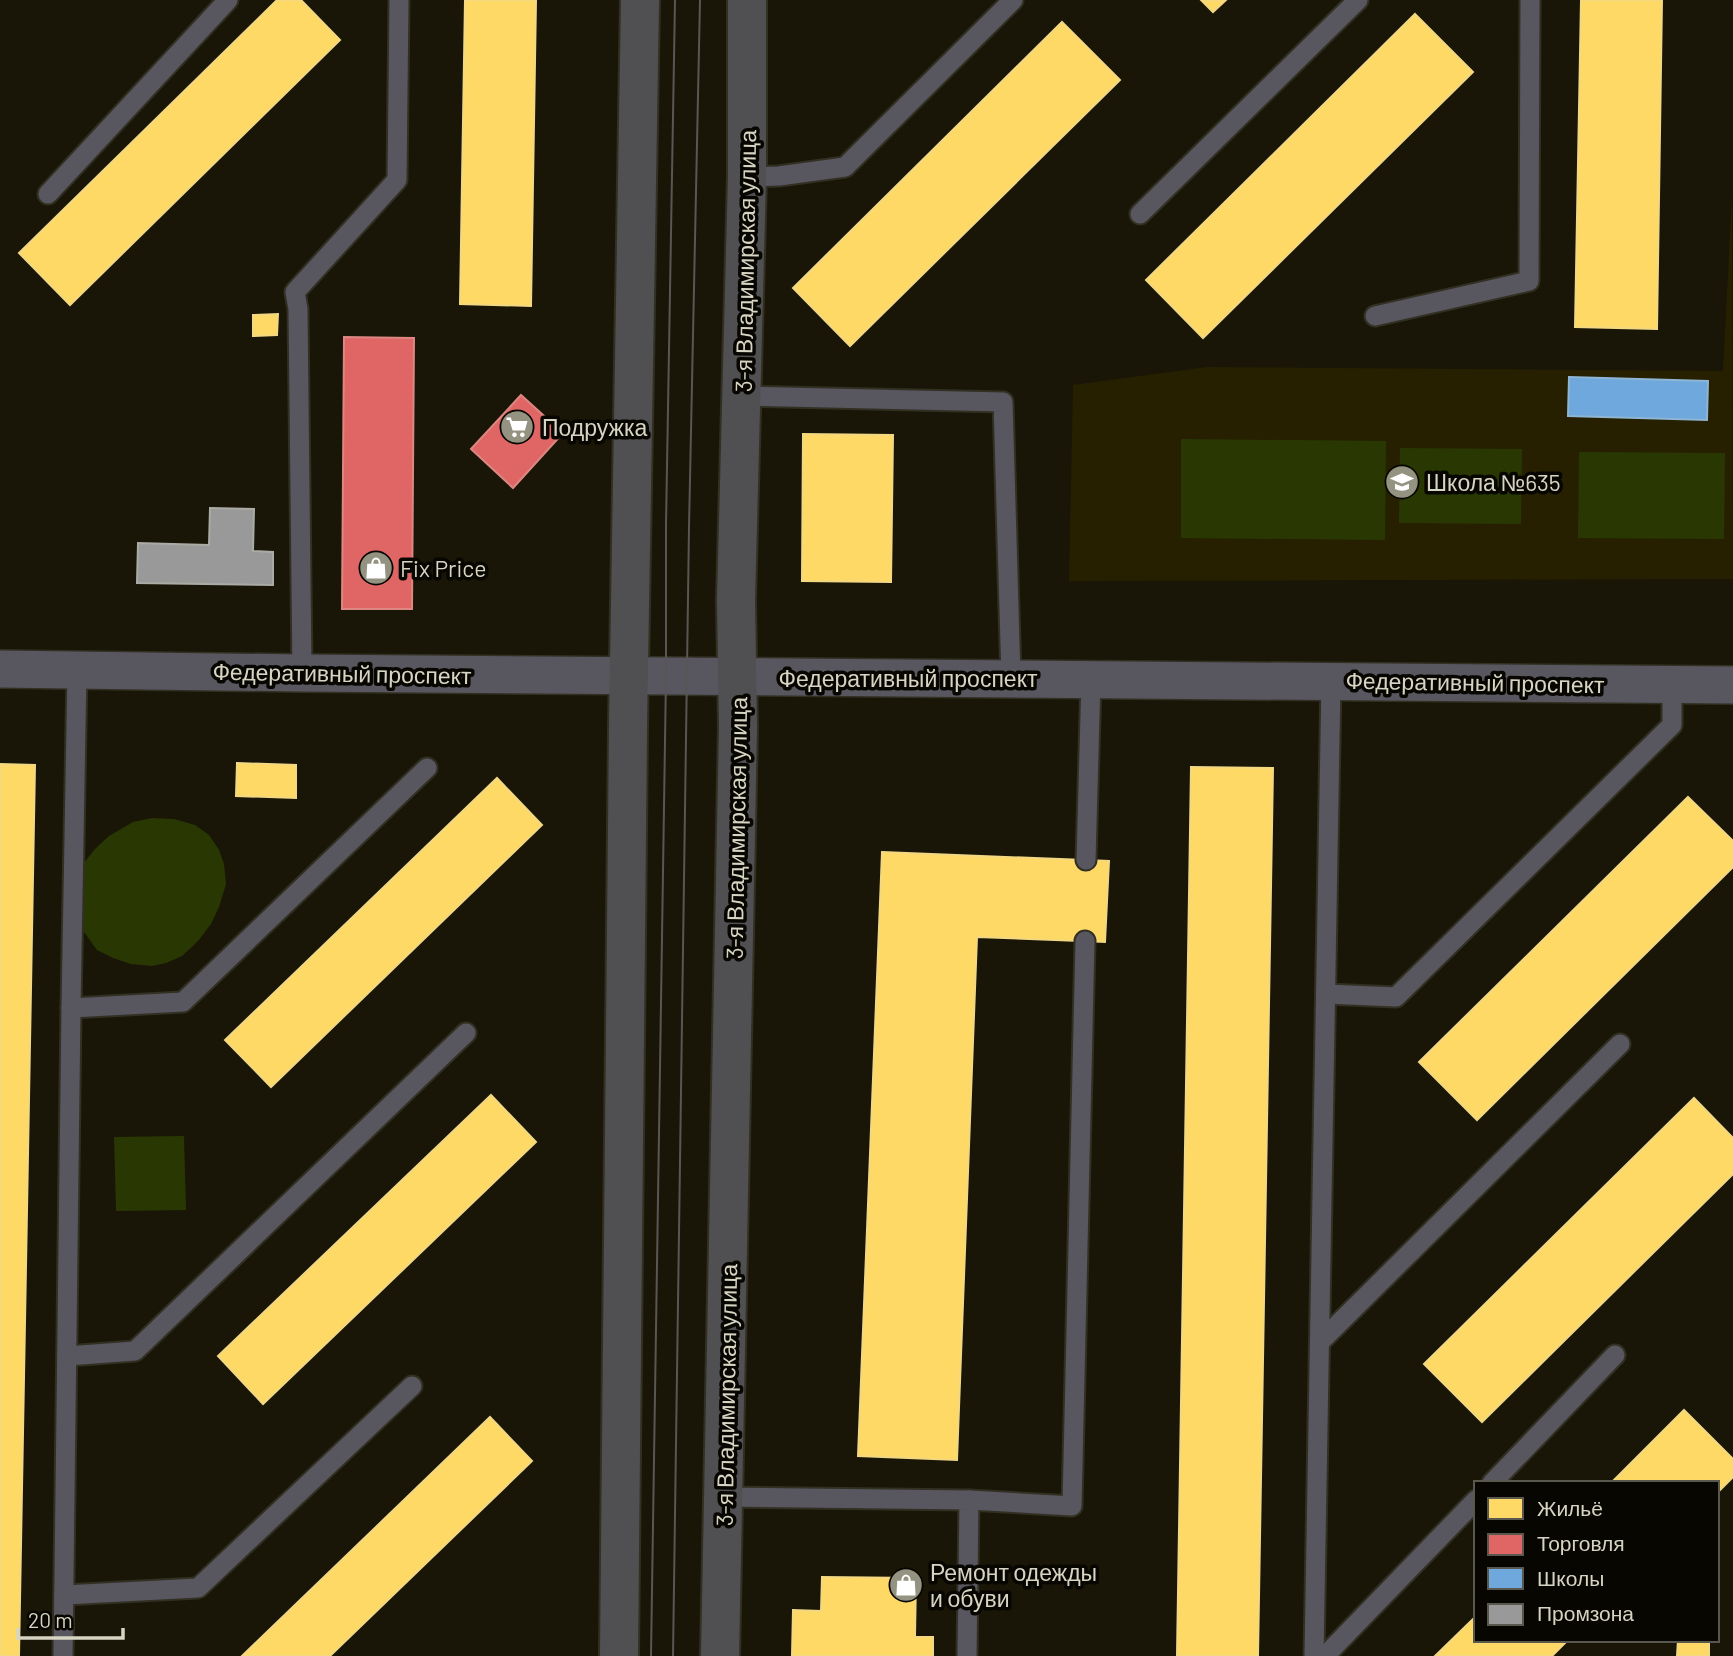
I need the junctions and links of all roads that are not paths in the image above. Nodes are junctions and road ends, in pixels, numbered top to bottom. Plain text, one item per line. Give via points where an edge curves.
1 (228, 0) edge
2 (398, 0) edge
3 (640, 0) edge
4 (747, 0) edge
5 (1013, 0) edge
6 (1358, 0) edge
7 (1530, 0) edge
8 (747, 177) junction
9 (48, 194) dead end
10 (1140, 214) dead end
11 (1375, 316) dead end
12 (742, 396) junction
13 (0, 669) edge
14 (77, 670) junction
15 (302, 673) junction
16 (629, 676) junction
17 (738, 677) junction
18 (1011, 678) junction
19 (1091, 679) junction
20 (1331, 681) junction
21 (1672, 684) junction
22 (1733, 685) edge
23 (427, 768) dead end
24 (1086, 860) dead end
25 (1084, 941) dead end
26 (1326, 994) junction
27 (71, 1008) junction
28 (466, 1033) dead end
29 (1620, 1044) dead end
30 (1320, 1342) junction
31 (1615, 1355) dead end
32 (67, 1356) junction
33 (412, 1386) dead end
34 (1494, 1481) edge
35 (724, 1497) junction
36 (969, 1500) junction
37 (1474, 1502) edge
38 (64, 1595) junction
39 (63, 1656) edge
40 (619, 1656) edge
41 (720, 1656) edge
42 (967, 1656) edge
43 (1314, 1656) edge
44 (1325, 1656) edge

1 - 9 lane
2 - 15 lane via 397,180 295,292
3 - 16 street
4 - 8 street, 3-я Владимирская улица
5 - 8 lane via 845,167
6 - 10 lane
7 - 11 lane via 1529,281
8 - 12 street, 3-я Владимирская улица
12 - 17 street, 3-я Владимирская улица
12 - 18 lane via 1003,402
13 - 14 street, Федеративный проспект
14 - 15 street, Федеративный проспект
14 - 27 lane
15 - 16 street, Федеративный проспект
16 - 17 street, Федеративный проспект
16 - 40 street
17 - 18 street, Федеративный проспект
17 - 35 street, 3-я Владимирская улица
18 - 19 street, Федеративный проспект
19 - 20 street, Федеративный проспект
19 - 24 lane
20 - 21 street, Федеративный проспект
20 - 26 lane
21 - 22 street, Федеративный проспект
21 - 26 lane via 1672,725 1396,997
23 - 27 lane via 183,1002
25 - 36 lane via 1072,1506
26 - 30 lane
27 - 32 lane
28 - 32 lane via 135,1351
29 - 30 lane
30 - 43 lane
31 - 34 lane
32 - 38 lane
33 - 38 lane via 198,1588
35 - 36 lane
35 - 41 street, 3-я Владимирская улица
36 - 42 lane
37 - 44 lane
38 - 39 lane

